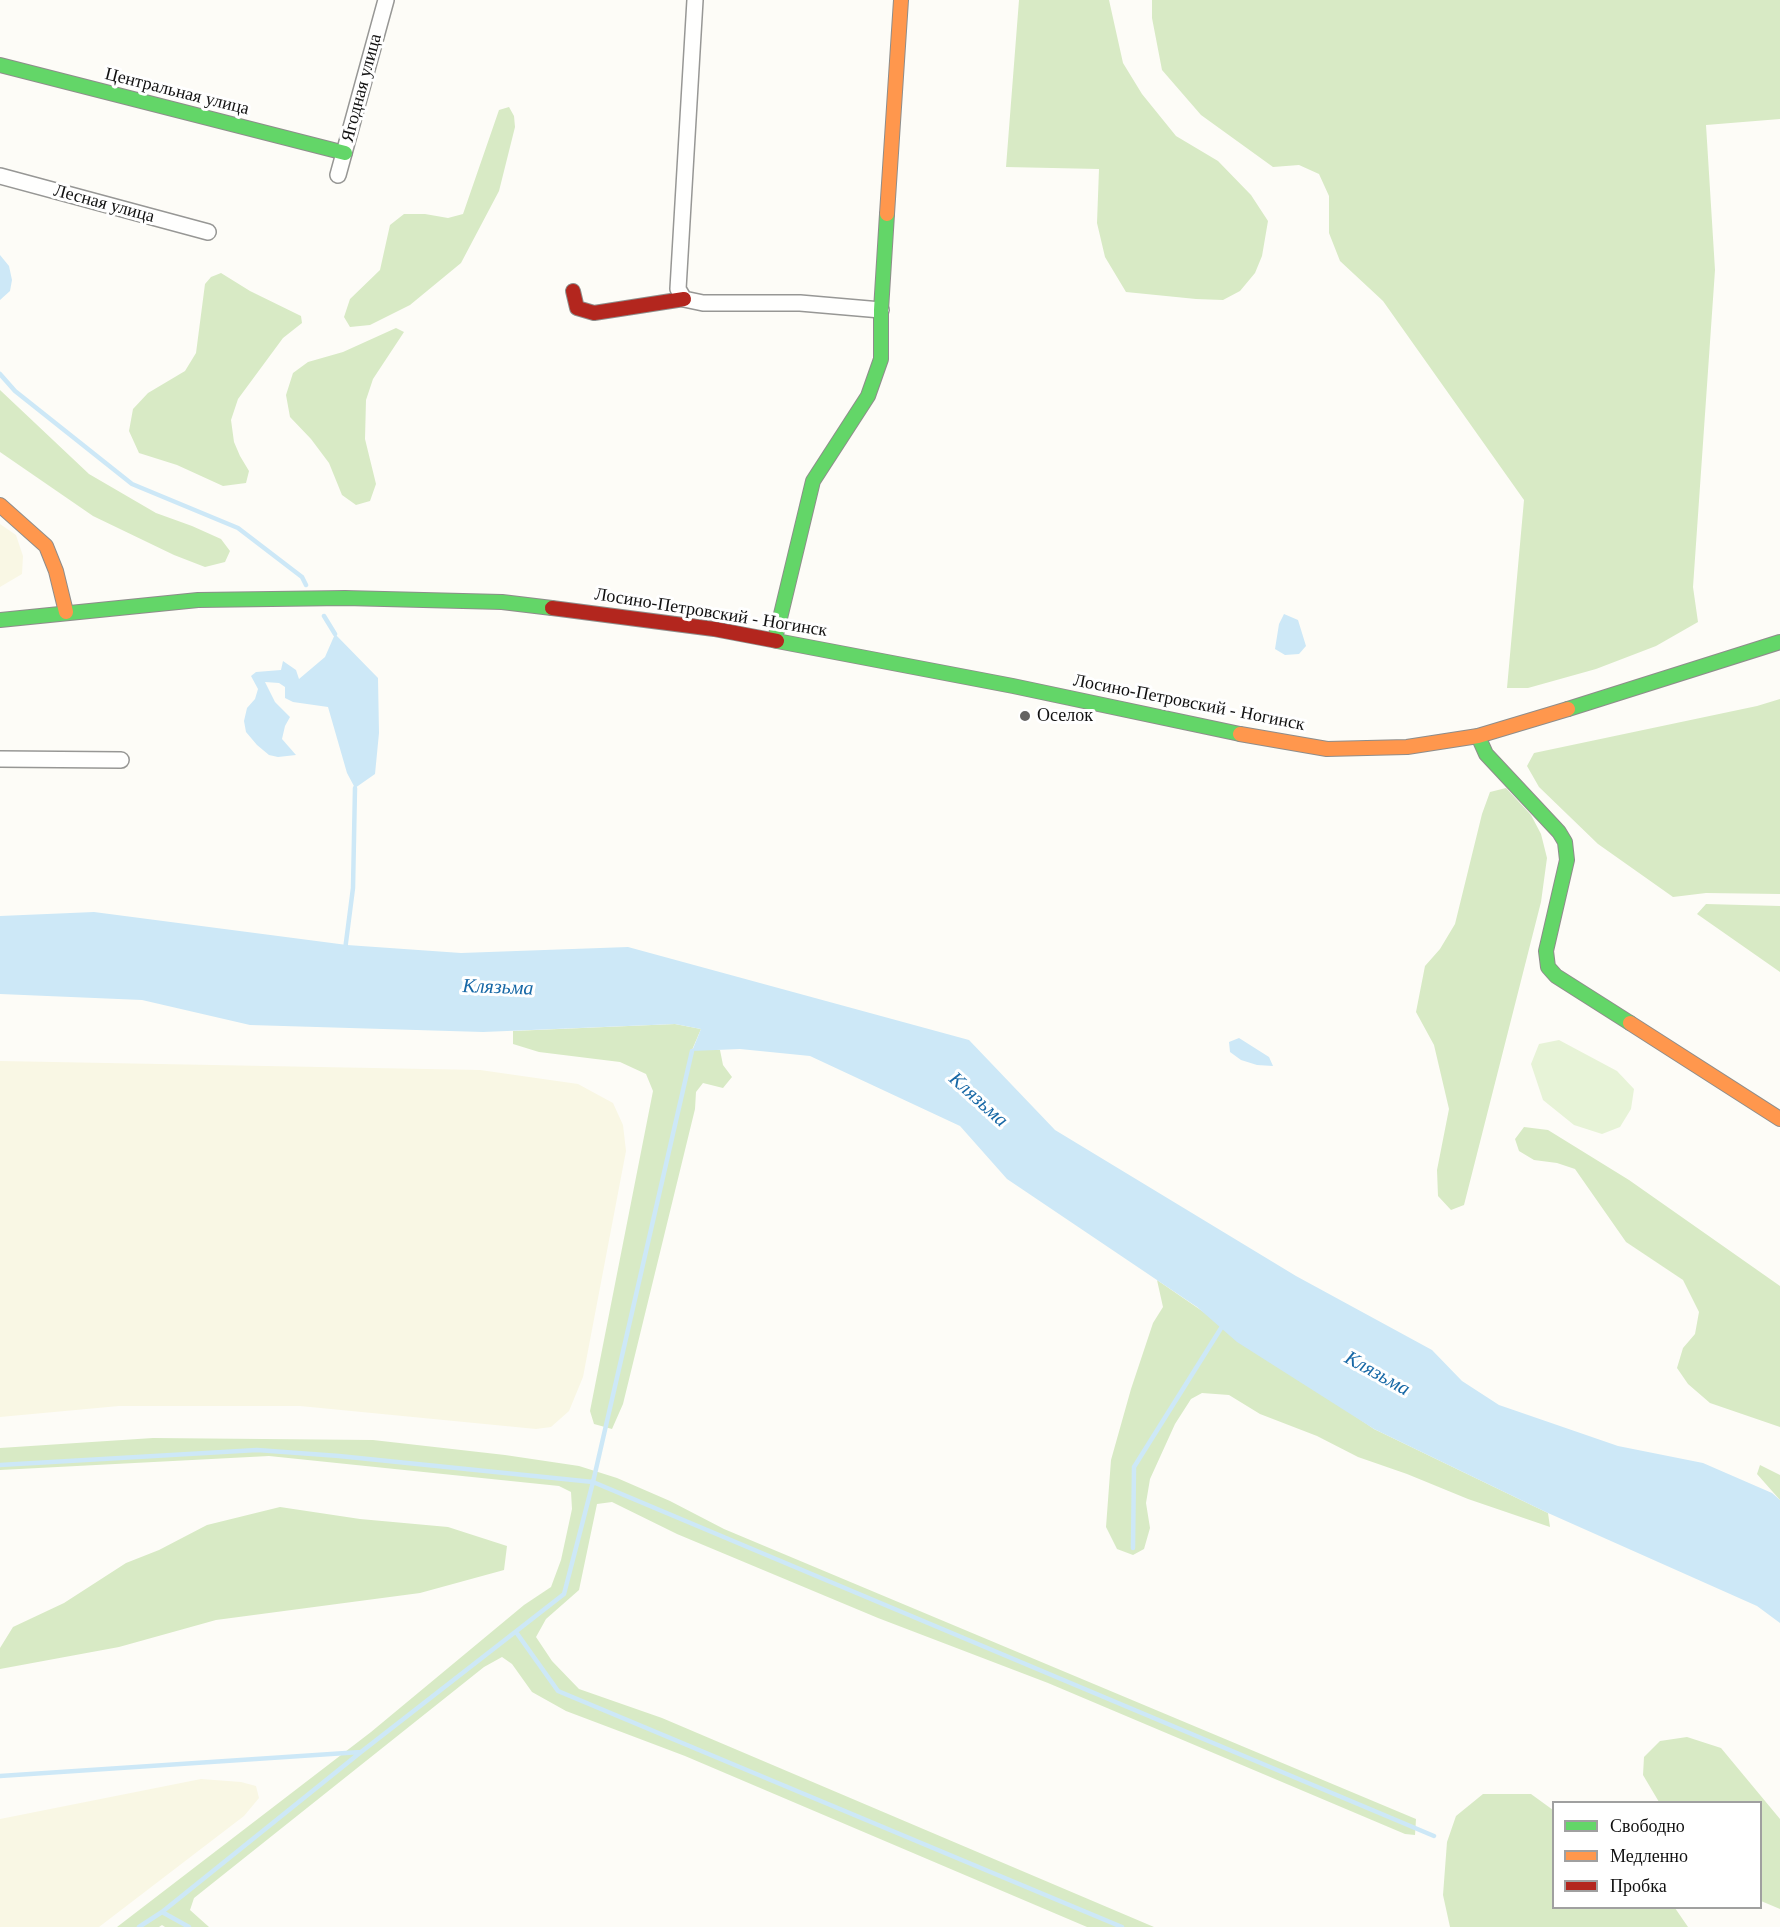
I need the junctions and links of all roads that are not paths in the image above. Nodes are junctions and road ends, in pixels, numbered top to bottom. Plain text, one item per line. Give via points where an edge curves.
1 (386, 0) edge
2 (695, 0) edge
3 (901, 0) edge
4 (0, 65) edge
5 (345, 153) junction
6 (338, 175) dead end
7 (0, 176) edge
8 (208, 232) dead end
9 (573, 291) dead end
10 (684, 299) junction
11 (881, 310) junction
12 (0, 505) edge
13 (66, 612) junction
14 (0, 620) edge
15 (775, 639) junction
16 (1780, 642) edge
17 (1478, 736) junction
18 (0, 759) edge
19 (121, 760) dead end
20 (1780, 1119) edge

1 - 5 street, Ягодная улица
2 - 10 street via 678,289
3 - 11 main road
4 - 5 main road, Центральная улица
5 - 6 street, Ягодная улица
7 - 8 street, Лесная улица
9 - 10 main road via 577,308 594,313
10 - 11 street
11 - 15 main road via 881,359 868,396 813,480
12 - 13 main road via 46,546 57,571
13 - 14 main road, Лосино-Петровский - Ногинск
13 - 15 main road, Лосино-Петровский - Ногинск via 198,600 502,602 673,622
15 - 17 main road, Лосино-Петровский - Ногинск via 1327,749 1407,747
16 - 17 main road, Лосино-Петровский - Ногинск
17 - 20 main road via 1486,754 1565,842 1568,860 1546,951 1548,967 1556,976
18 - 19 street

